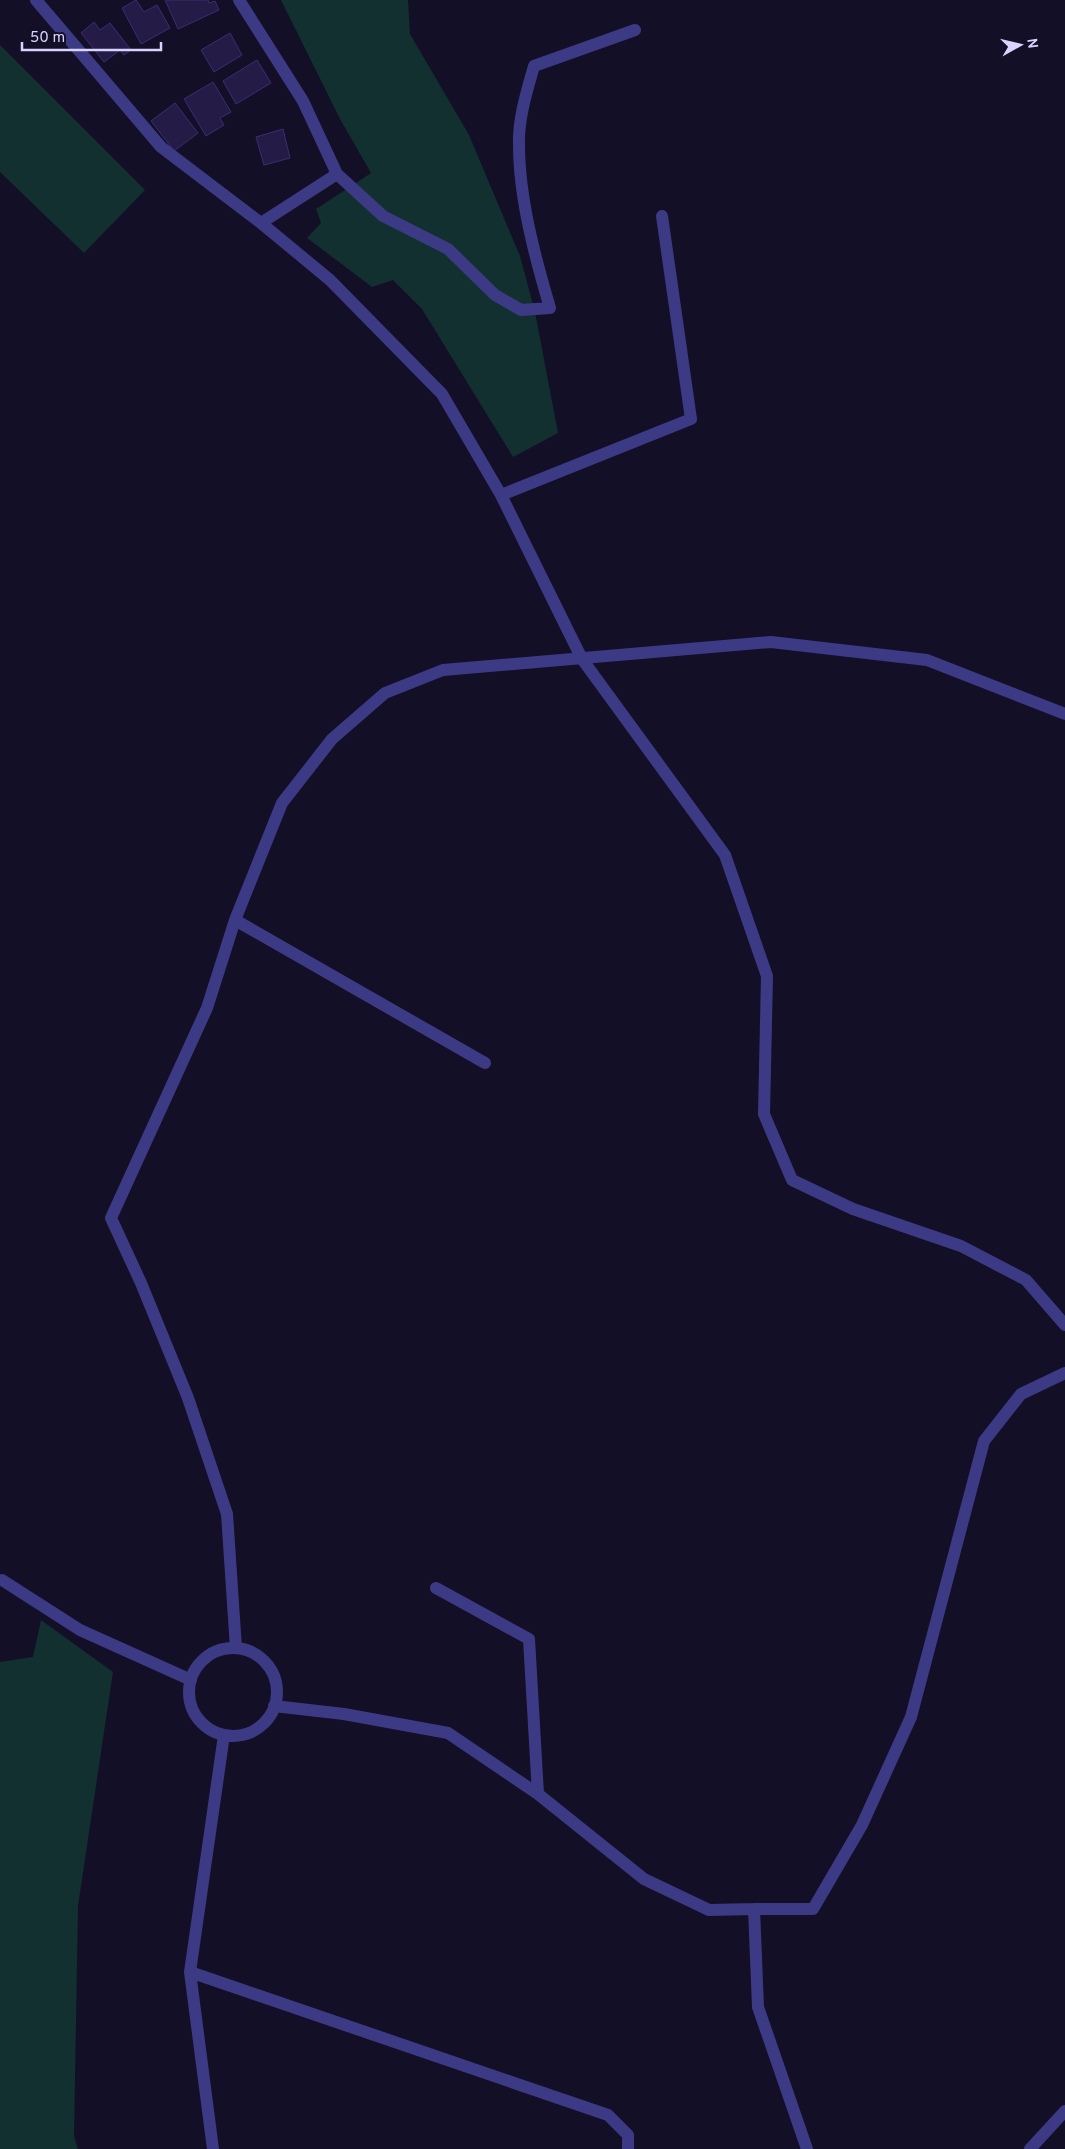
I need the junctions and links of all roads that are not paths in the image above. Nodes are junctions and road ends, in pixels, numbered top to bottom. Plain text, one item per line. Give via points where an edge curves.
1 (36, 0) edge
2 (238, 0) edge
3 (635, 30) dead end
4 (337, 174) junction
5 (662, 216) dead end
6 (261, 223) junction
7 (501, 495) junction
8 (582, 659) junction
9 (1065, 714) edge
10 (235, 920) junction
11 (485, 1063) dead end
12 (1065, 1326) edge
13 (1065, 1373) edge
14 (2, 1580) dead end
15 (436, 1588) dead end
16 (236, 1648) junction
17 (191, 1680) junction
18 (274, 1706) junction
19 (224, 1735) junction
20 (538, 1794) junction
21 (754, 1910) junction
22 (190, 1972) junction
23 (1065, 2111) edge
24 (213, 2149) edge
25 (628, 2149) edge
26 (807, 2149) edge
27 (1030, 2149) edge

1 - 6 street via 160,147
2 - 4 street via 303,101
3 - 4 street via 534,66 524,104 519,145 527,216 550,308 521,310 495,295 448,249 383,216
4 - 6 street
5 - 7 street via 691,419
6 - 7 street via 330,280 442,394
7 - 8 street
8 - 9 street via 771,642 927,660
8 - 10 street via 443,670 385,693 332,739 282,803
8 - 12 street via 725,855 767,976 764,1114 792,1180 853,1209 961,1246 1026,1280
10 - 11 street
10 - 16 street via 207,1008 111,1218 188,1398 227,1514
13 - 21 street via 1021,1394 984,1441 911,1717 862,1826 812,1909
14 - 17 street via 80,1630
15 - 20 street via 529,1639
16 - 17 street via 208,1655 197,1666
16 - 18 street via 261,1658 270,1668 275,1680
17 - 19 street via 189,1694 199,1720
18 - 19 street via 260,1726 237,1736
18 - 20 street via 344,1714 448,1733
19 - 22 street
20 - 21 street via 644,1879 709,1910
21 - 26 street via 758,2007
22 - 24 street
22 - 25 street via 608,2115 628,2135
23 - 27 street

